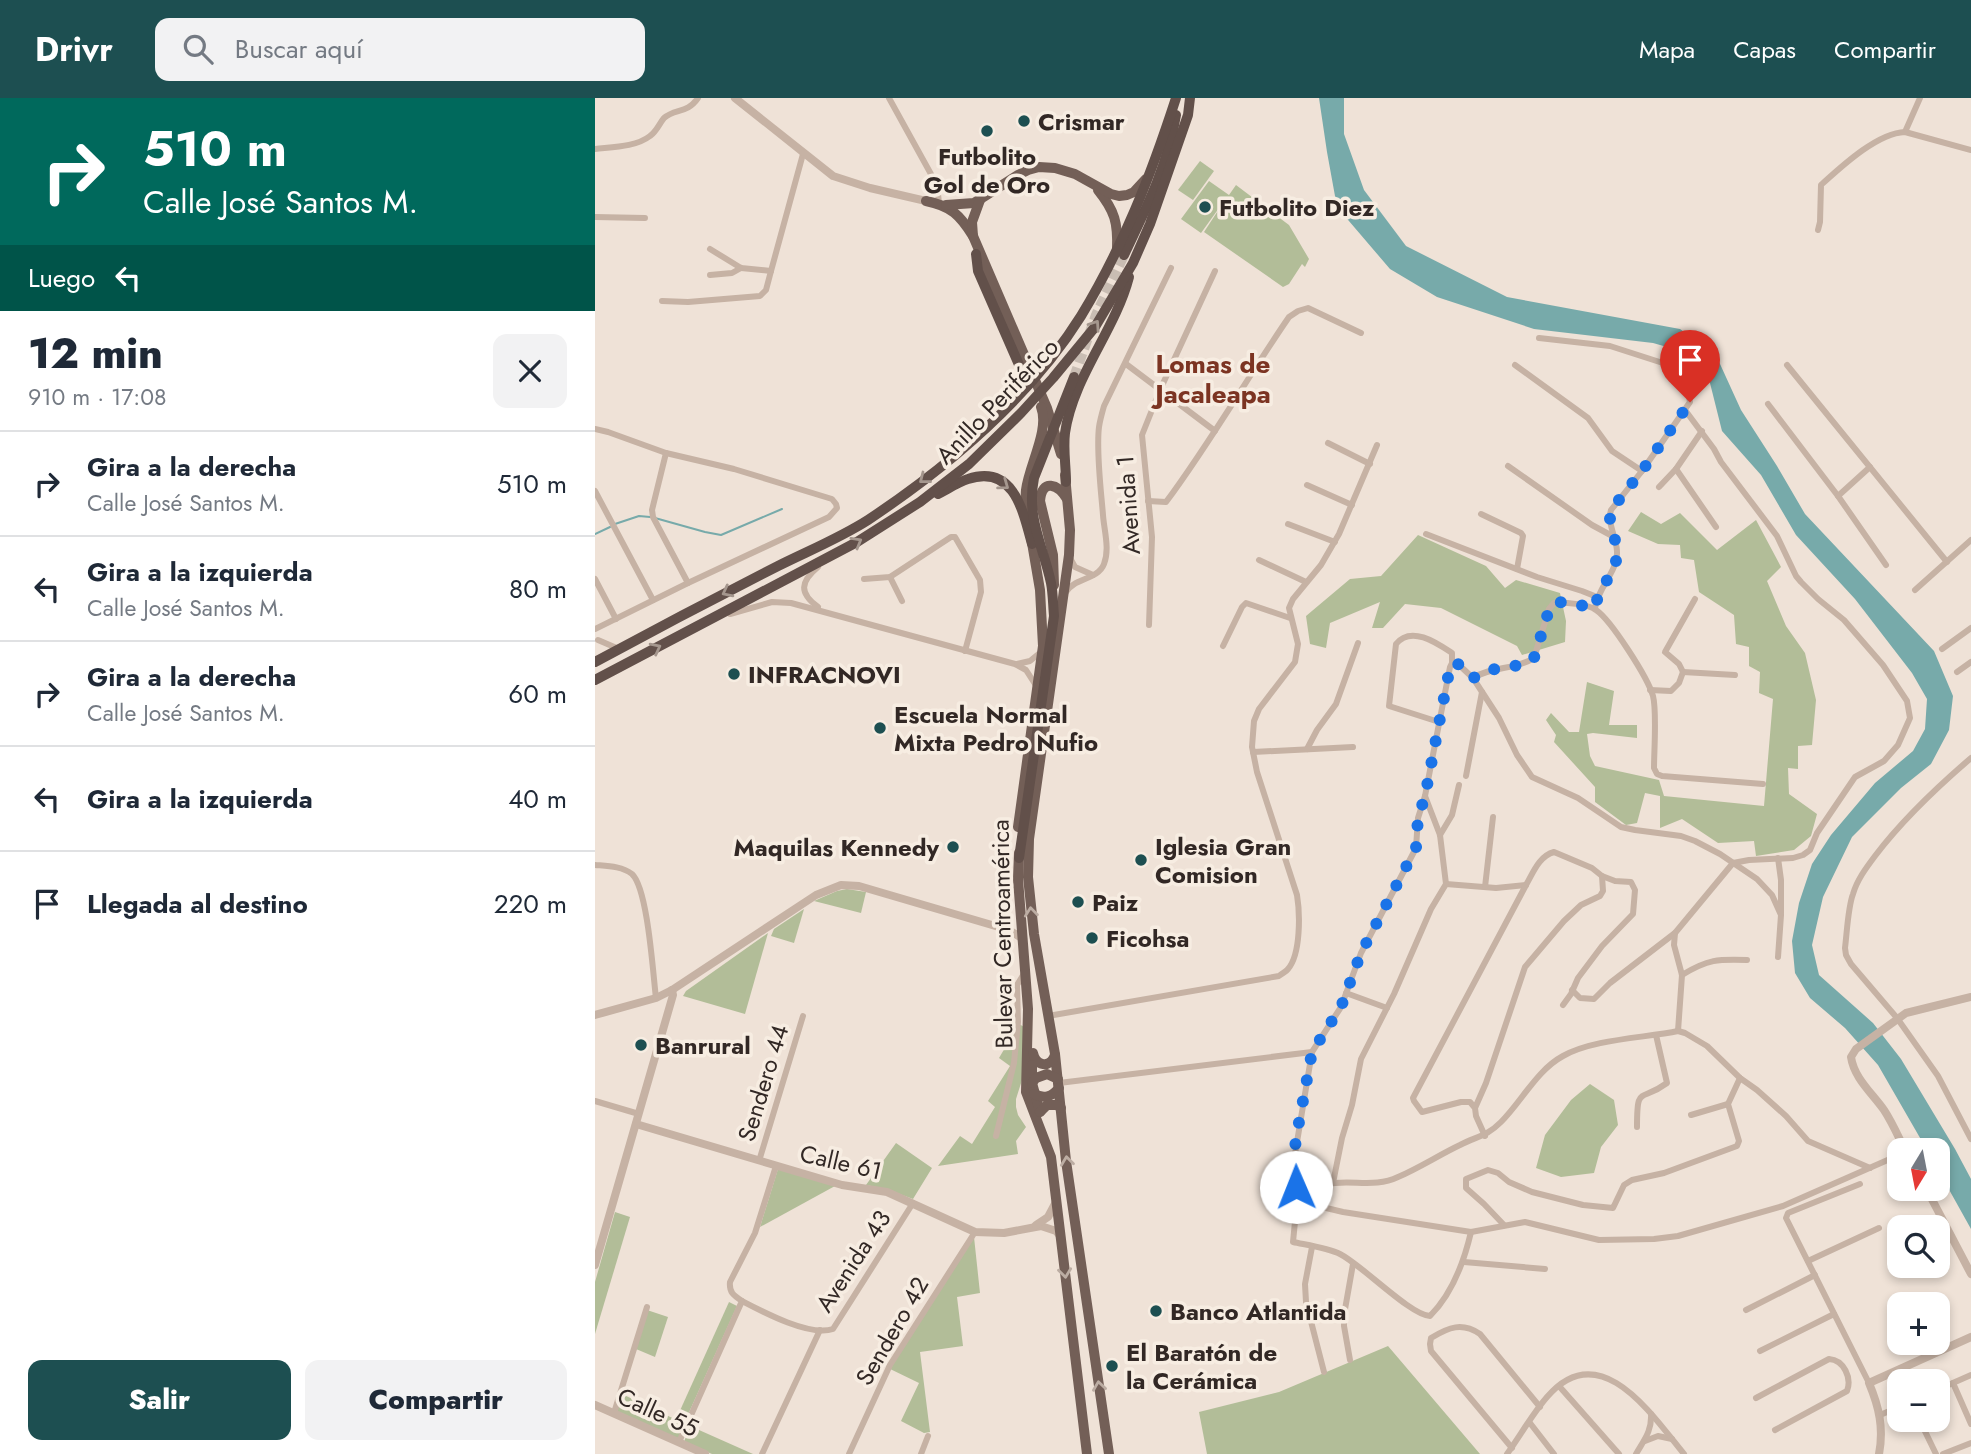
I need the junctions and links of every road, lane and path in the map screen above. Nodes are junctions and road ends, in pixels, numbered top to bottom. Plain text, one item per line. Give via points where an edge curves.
1 (698, 98) edge
2 (735, 98) edge
3 (889, 98) edge
4 (1178, 98) edge
5 (1191, 98) edge
6 (1920, 98) edge
7 (1905, 132) junction
8 (595, 149) edge
9 (1971, 150) edge
10 (803, 154) junction
11 (1151, 173) junction
12 (1093, 184) junction
13 (980, 200) junction
14 (926, 201) junction
15 (942, 204) junction
16 (595, 216) edge
17 (645, 218) dead end
18 (1818, 230) dead end
19 (974, 236) junction
20 (710, 249) dead end
21 (976, 254) junction
22 (1125, 256) junction
23 (741, 268) junction
24 (1171, 268) dead end
25 (771, 271) junction
26 (1215, 271) dead end
27 (710, 275) dead end
28 (662, 301) dead end
29 (1361, 333) dead end
30 (1539, 338) dead end
31 (1126, 364) junction
32 (1515, 365) dead end
33 (1787, 365) dead end
34 (1074, 377) tunnel mouth
35 (1160, 390) junction
36 (1768, 404) dead end
37 (1685, 410) junction
38 (1002, 413) junction
39 (595, 429) edge
40 (1215, 430) junction
41 (1702, 431) junction
42 (1328, 443) dead end
43 (1377, 445) dead end
44 (666, 453) junction
45 (1370, 464) junction
46 (1508, 466) dead end
47 (1870, 467) junction
48 (1676, 469) junction
49 (1642, 471) junction
50 (1066, 482) junction
51 (1307, 485) dead end
52 (1660, 487) dead end
53 (595, 491) edge
54 (1838, 496) junction
55 (1067, 499) junction
56 (1148, 501) junction
57 (920, 502) junction
58 (1352, 505) junction
59 (1481, 514) dead end
60 (1288, 524) dead end
61 (1716, 527) dead end
62 (1426, 534) dead end
63 (1616, 538) junction
64 (1971, 541) edge
65 (1335, 542) junction
66 (1033, 544) junction
67 (834, 554) junction
68 (1069, 555) junction
69 (1259, 560) dead end
70 (1947, 562) junction
71 (1886, 565) dead end
72 (1517, 569) junction
73 (1093, 575) junction
74 (890, 577) junction
75 (595, 579) edge
76 (864, 579) dead end
77 (1306, 582) junction
78 (688, 583) junction
79 (1915, 590) dead end
80 (1597, 597) junction
81 (1695, 599) dead end
82 (653, 600) junction
83 (1063, 600) junction
84 (902, 601) dead end
85 (1595, 608) junction
86 (823, 611) junction
87 (1290, 618) junction
88 (616, 619) junction
89 (711, 620) junction
90 (1149, 625) dead end
91 (1971, 628) edge
92 (596, 629) edge
93 (597, 642) edge
94 (1358, 643) dead end
95 (1223, 646) dead end
96 (619, 649) junction
97 (1042, 649) junction
98 (1942, 649) dead end
99 (965, 651) junction
100 (595, 662) edge
101 (1971, 662) edge
102 (1453, 663) junction
103 (1015, 664) junction
104 (1683, 672) junction
105 (1957, 672) dead end
106 (1735, 675) dead end
107 (1473, 678) junction
108 (595, 680) edge
109 (1036, 687) junction
110 (1650, 690) junction
111 (1482, 692) junction
112 (1439, 722) junction
113 (1353, 747) dead end
114 (1307, 749) junction
115 (1253, 752) junction
116 (1971, 758) edge
117 (1466, 776) dead end
118 (1763, 784) dead end
119 (1459, 785) dead end
120 (1425, 796) junction
121 (1493, 817) dead end
122 (1440, 835) junction
123 (1019, 858) junction
124 (1778, 858) junction
125 (1733, 863) junction
126 (595, 865) edge
127 (1602, 876) junction
128 (1446, 884) junction
129 (1526, 885) junction
130 (1485, 887) junction
131 (1781, 915) junction
132 (1009, 930) junction
133 (1022, 931) junction
134 (1675, 933) junction
135 (1777, 957) dead end
136 (1747, 960) dead end
137 (1026, 970) junction
138 (1682, 975) junction
139 (672, 990) junction
140 (1572, 990) junction
141 (1346, 992) junction
142 (1971, 997) edge
143 (656, 998) junction
144 (1563, 1005) dead end
145 (1387, 1008) junction
146 (595, 1015) edge
147 (803, 1016) dead end
148 (1048, 1016) junction
149 (1895, 1021) junction
150 (1678, 1031) junction
151 (1657, 1035) junction
152 (1312, 1052) junction
153 (1033, 1053) junction
154 (1055, 1054) junction
155 (1740, 1078) junction
156 (1059, 1083) junction
157 (1033, 1088) junction
158 (595, 1101) edge
159 (1728, 1104) junction
160 (1061, 1108) junction
161 (1475, 1108) junction
162 (1040, 1112) junction
163 (639, 1114) junction
164 (1691, 1115) dead end
165 (636, 1124) junction
166 (1637, 1127) dead end
167 (996, 1136) dead end
168 (1485, 1136) junction
169 (1899, 1138) edge
170 (1971, 1139) edge
171 (1051, 1157) junction
172 (1887, 1160) edge
173 (759, 1161) junction
174 (776, 1166) junction
175 (1870, 1168) junction
176 (1333, 1183) junction
177 (1860, 1184) dead end
178 (1297, 1201) junction
179 (1933, 1201) edge
180 (1056, 1202) junction
181 (913, 1203) junction
182 (1504, 1225) junction
183 (1033, 1227) junction
184 (1879, 1228) dead end
185 (975, 1232) junction
186 (1471, 1232) junction
187 (1061, 1237) junction
188 (1312, 1247) junction
189 (1808, 1261) junction
190 (1464, 1262) junction
191 (1353, 1264) junction
192 (595, 1265) edge
193 (1545, 1269) dead end
194 (1971, 1274) edge
195 (1815, 1275) junction
196 (742, 1301) junction
197 (647, 1307) dead end
198 (1746, 1310) dead end
199 (1834, 1314) junction
200 (820, 1330) junction
201 (1971, 1337) edge
202 (1760, 1351) dead end
203 (1350, 1360) dead end
204 (1860, 1365) junction
205 (1846, 1372) junction
206 (1324, 1373) dead end
207 (1971, 1375) edge
208 (1869, 1383) junction
209 (1952, 1383) joint
210 (1559, 1385) junction
211 (1756, 1398) dead end
212 (595, 1405) edge
213 (1540, 1407) junction
214 (1887, 1412) edge
215 (614, 1413) junction
216 (1651, 1413) junction
217 (1880, 1415) junction
218 (1530, 1423) junction
219 (1971, 1424) edge
220 (1775, 1430) dead end
221 (1925, 1432) edge
222 (928, 1436) dead end
223 (1672, 1439) junction
224 (1645, 1441) junction
225 (679, 1442) junction
226 (1971, 1443) edge
227 (1510, 1451) edge
228 (705, 1454) edge
229 (762, 1454) edge
230 (849, 1454) edge
231 (921, 1454) edge
232 (1087, 1454) edge
233 (1109, 1454) edge
234 (1554, 1454) edge
235 (1619, 1454) edge
236 (1636, 1454) edge
237 (1684, 1454) edge
238 (1879, 1454) edge
239 (1936, 1454) edge
240 (1943, 1454) edge

1 - 8 street via 692,106 665,117 648,138
2 - 10 street
3 - 15 street via 937,185
4 - 11 highway, Anillo Periférico
4 - 22 highway via 1161,175
5 - 22 highway, Anillo Periférico via 1167,178
6 - 7 street
7 - 9 street
7 - 18 street via 1894,132 1872,145 1821,185
10 - 14 street via 833,176
10 - 25 street
11 - 12 main road via 1127,195 1111,194
11 - 22 highway, Anillo Periférico
12 - 13 main road via 1075,174 1039,167
12 - 22 main road via 1115,215
13 - 15 main road via 966,205
13 - 19 main road via 972,222
14 - 15 main road
14 - 21 main road, Bulevar Centroamérica via 959,223
15 - 19 main road, Bulevar Centroamérica
16 - 17 street
19 - 50 main road, Bulevar Centroamérica via 1047,408
20 - 23 street
21 - 38 highway via 978,271 1020,368 1017,385
21 - 66 main road, Bulevar Centroamérica via 1043,411 1026,488
22 - 38 highway, Anillo Periférico via 1044,367
22 - 50 highway via 1121,301 1069,414
57 -> 22 highway, Anillo Periférico via 969,464 1053,378 1095,327
23 - 25 street
23 - 27 street
24 - 31 street
25 - 28 street via 760,296
26 - 35 street, Avenida 1
29 - 40 street via 1308,307 1298,311 1267,348
30 - 37 street via 1610,346 1669,365 1689,397
31 - 35 street
31 - 73 street via 1104,406 1099,427 1107,546 1103,567
32 - 49 street via 1588,418 1612,450
33 - 47 street
34 - 123 highway via 1031,495 1054,616
35 - 40 street
35 - 56 street, Avenida 1 via 1142,435
36 - 54 street
37 - 41 street
37 - 49 street
38 -> 96 highway, Anillo Periférico via 866,521
39 - 44 street
40 - 56 street via 1165,502
41 - 48 street
41 - 124 street via 1777,536 1796,576 1883,664 1910,713 1898,745 1884,761 1855,777 1810,850 1793,858
42 - 45 street
43 - 45 street
44 - 78 street via 653,517
44 - 78 street via 734,469 837,504 829,517
45 - 58 street
46 - 63 street
47 - 54 street
47 - 70 street
48 - 52 street
48 - 61 street
49 - 63 street via 1611,510
50 - 55 main road, Bulevar Centroamérica
51 - 58 street
53 - 82 street
54 - 71 street
55 - 68 main road, Bulevar Centroamérica
55 - 97 main road via 1051,485 1041,493 1055,580
56 - 90 street, Avenida 1 via 1152,537
57 -> 66 highway via 966,479 1000,480 1016,495
67 -> 57 highway, Anillo Periférico
58 - 65 street
59 - 72 street via 1524,536
60 - 65 street
62 - 72 street
63 - 80 street via 1616,560
64 - 70 street
65 - 77 street
66 - 97 main road, Bulevar Centroamérica
67 - 86 street via 804,583 805,596
67 - 89 highway, Anillo Periférico
68 - 73 street via 1075,567
68 - 83 main road, Bulevar Centroamérica
69 - 77 street
70 - 79 street
72 - 80 street
73 - 83 street via 1068,588
74 - 76 street
74 - 84 street
74 - 99 street via 955,537 980,580
75 - 88 street
77 - 87 street via 1289,608
78 - 82 street
80 - 85 street
81 - 104 street via 1665,652
82 - 88 street
148 -> 83 main road, Bulevar Centroamérica via 1034,934 1029,839
85 - 107 street via 1554,603 1534,658
85 - 110 street via 1610,622
86 - 89 street via 772,602
86 - 99 street
87 - 95 street via 1246,603
87 - 115 street via 1298,644 1295,662 1259,709
88 - 92 street
108 -> 89 highway, Anillo Periférico
91 - 98 street
92 - 93 street
93 - 96 street
94 - 114 street via 1336,704
96 - 100 highway, Anillo Periférico
97 - 103 street via 1030,662
97 - 109 main road, Bulevar Centroamérica
99 - 103 street
101 - 105 street
102 - 107 street
102 - 112 street
102 - 112 street via 1451,653 1434,641 1413,636 1396,644 1389,706
103 - 109 street via 1031,675
104 - 106 street
104 - 110 street via 1671,691
107 - 111 street
109 - 123 main road, Bulevar Centroamérica via 1018,832
110 - 118 street via 1657,774
111 - 117 street
111 - 125 street via 1532,777 1578,798 1621,827 1681,836
112 - 120 street
113 - 114 street
114 - 115 street
115 - 148 street via 1301,915 1290,968 1279,976
116 - 149 street via 1891,834 1851,896 1846,955
119 - 122 street via 1452,815
120 - 122 street
120 - 141 street via 1416,848 1361,953
121 - 130 street
122 - 128 street
123 - 133 main road, Bulevar Centroamérica
124 - 125 street
124 - 131 street
125 - 131 street via 1765,887
125 - 134 street
126 - 143 street via 624,870 637,881 647,920
127 - 129 street via 1555,852 1540,860
127 - 140 street via 1631,882 1633,914 1602,946
127 - 161 street via 1600,896 1564,921 1525,967
128 - 130 street
128 - 145 street
129 - 130 street
129 - 161 street via 1413,1098 1422,1112 1461,1102 1470,1102
131 - 135 street
132 - 133 street
132 - 133 street
132 - 139 street via 841,884 816,895
133 - 137 main road, Bulevar Centroamérica
133 - 153 main road via 1031,976
134 - 138 street
134 - 140 street via 1594,999 1580,998
136 - 138 street via 1710,961
137 - 167 street via 1017,985 1014,1063
137 - 171 main road, Bulevar Centroamérica via 1026,1092
138 - 150 street
139 - 143 street
139 - 163 street
140 - 144 street
141 - 145 street
141 - 152 street
142 - 149 street via 1906,1013
143 - 146 street
145 - 176 street via 1361,1059
147 - 173 street, Sendero 44
148 - 154 main road, Bulevar Centroamérica
149 - 169 street via 1851,1057 1852,1066
149 - 170 street via 1938,1076
150 - 151 street
150 - 155 street via 1707,1046
151 - 166 street via 1667,1083 1642,1095 1637,1104
151 - 168 street via 1564,1055
152 - 156 street
152 - 178 street via 1294,1154
153 - 154 main road via 1034,1060 1047,1065
153 - 157 main road
154 - 156 main road, Bulevar Centroamérica
155 - 159 street
155 - 175 street via 1786,1116 1808,1142
156 - 157 main road via 1047,1074 1036,1078
156 - 157 main road via 1051,1096 1039,1096
156 - 160 main road, Bulevar Centroamérica
157 - 162 main road
158 - 163 street
159 - 164 street
159 - 182 street via 1737,1146 1632,1180 1624,1185 1613,1208 1532,1192 1488,1170 1466,1179 1466,1188
160 - 162 main road via 1047,1105
233 -> 160 main road, Bulevar Centroamérica
161 - 168 street
162 - 171 main road
163 - 165 street
165 - 173 street, Calle 61
165 - 192 street
168 - 176 street via 1385,1182
171 - 180 main road, Bulevar Centroamérica
172 - 175 street
173 - 174 street, Calle 61
174 - 181 street, Calle 61 via 887,1192
174 - 196 street via 755,1233 730,1282 733,1295
175 - 182 street via 1783,1206 1678,1237 1599,1240 1525,1223
176 - 178 street
177 - 189 street via 1788,1213 1786,1218
178 - 186 street
178 - 188 street via 1293,1242
179 - 194 street
180 - 183 street via 1048,1217
180 - 187 main road, Bulevar Centroamérica
181 - 185 street, Calle 61
181 - 200 street, Avenida 43 via 833,1329
182 - 186 street
183 - 185 street, Calle 61
183 - 187 street, Calle 61 via 1049,1228
184 - 189 street
185 - 230 street, Sendero 42 via 890,1365
186 - 190 street
187 -> 232 main road, Bulevar Centroamérica
188 - 191 street via 1340,1254
188 - 206 street via 1306,1302
189 - 195 street
190 - 191 street via 1430,1316
190 - 193 street
191 - 203 street via 1344,1315
195 - 198 street
195 - 199 street
196 - 200 street via 785,1322
196 - 225 street
197 - 215 street
199 - 202 street
199 - 204 street
200 - 229 street
201 - 208 street
204 - 205 street
204 - 208 street
205 - 211 street via 1829,1359
205 - 220 street via 1849,1386 1845,1393
207 - 209 street
208 - 217 street
209 - 219 street
210 - 213 street
210 - 216 street via 1575,1376 1608,1377
210 - 235 street
212 - 215 street, Calle 55
213 - 218 street
213 - 227 street via 1480,1334 1462,1326 1431,1338 1431,1351
214 - 217 street
215 - 225 street, Calle 55
216 - 223 street
216 - 224 street
217 - 238 street
218 - 227 street
218 - 234 street
221 - 239 street
222 - 231 street
223 - 224 street via 1658,1436
223 - 237 street
224 - 236 street
225 - 228 street, Calle 55
226 - 240 street

